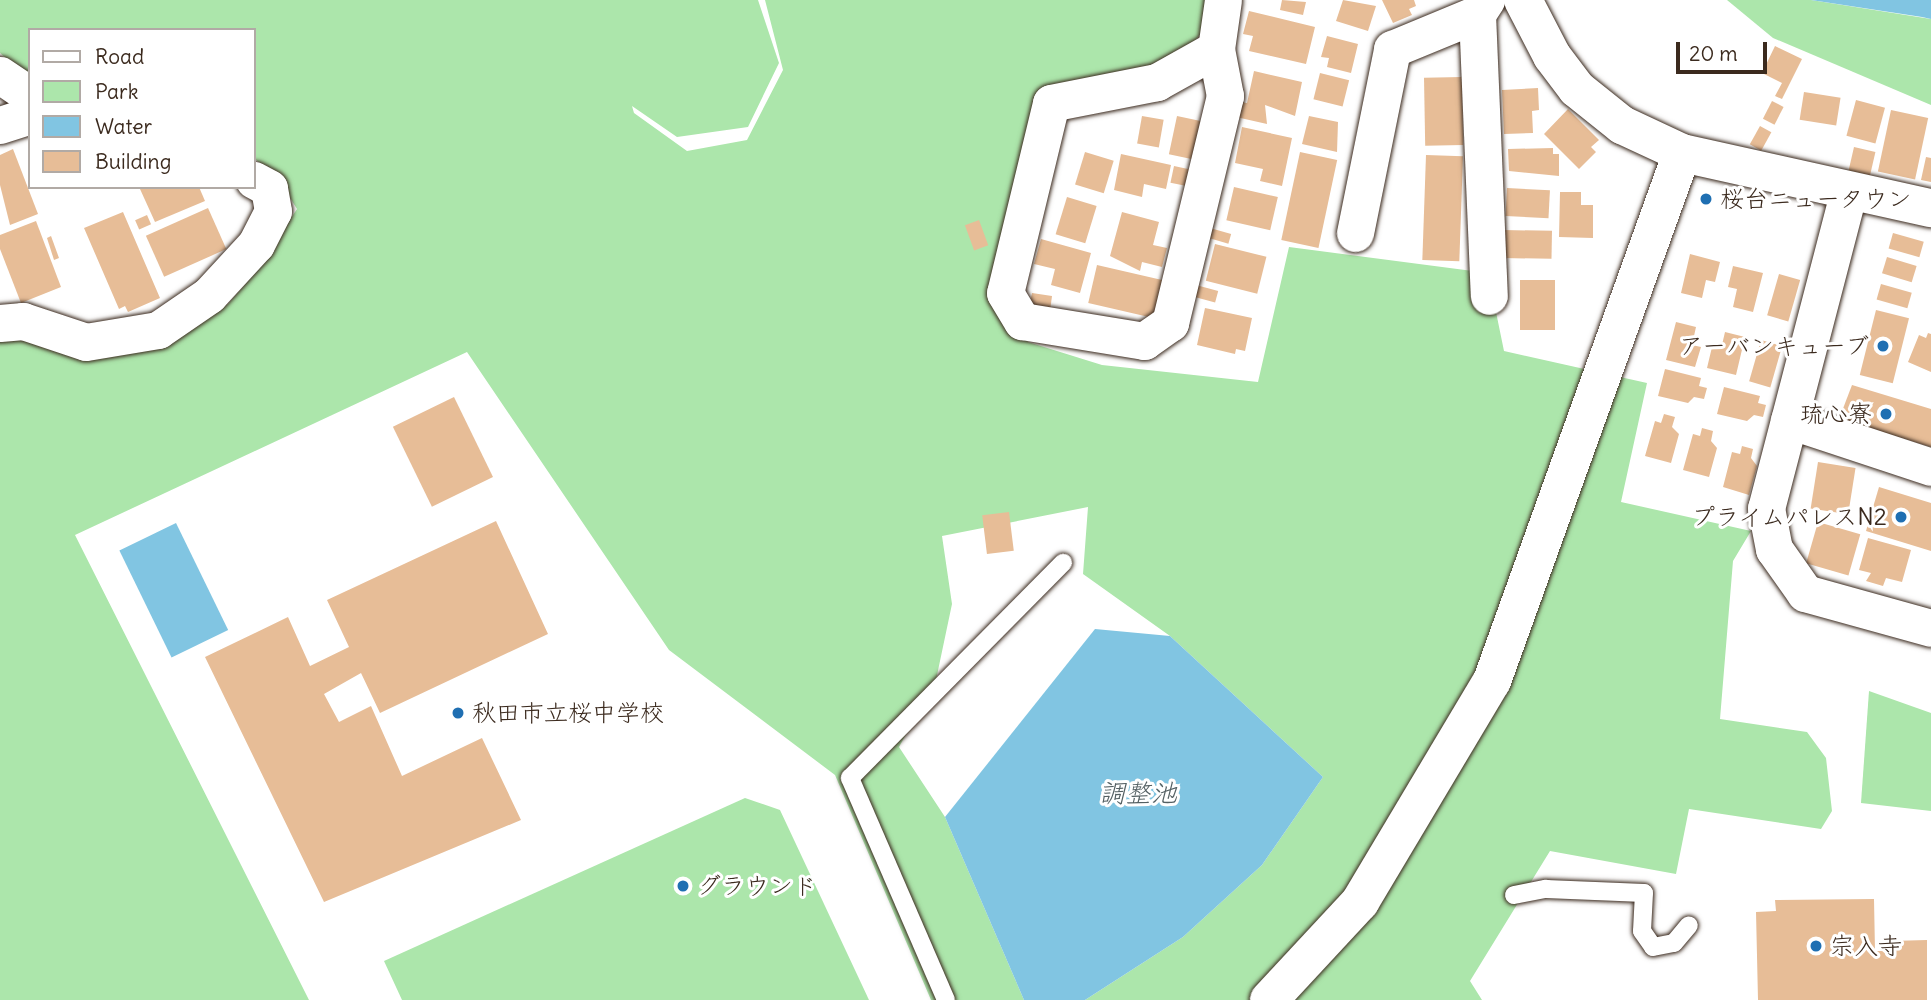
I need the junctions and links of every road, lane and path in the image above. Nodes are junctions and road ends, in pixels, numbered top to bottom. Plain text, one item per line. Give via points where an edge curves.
1 (1223, 0) edge
2 (1523, 0) edge
3 (1482, 7) edge
4 (1216, 49) junction
5 (0, 75) edge
6 (28, 94) edge
7 (28, 116) edge
8 (0, 125) edge
9 (1682, 153) junction
10 (256, 181) edge
11 (1849, 190) junction
12 (1931, 208) edge
13 (1355, 233) dead end
14 (1489, 296) dead end
15 (0, 323) edge
16 (1789, 420) junction
17 (1931, 467) edge
18 (1062, 563) dead end
19 (1931, 628) edge
20 (1514, 895) dead end
21 (1689, 925) dead end
22 (946, 1000) edge
23 (1269, 1000) edge

1 - 4 street
2 - 9 street via 1552,55 1577,89 1622,125
3 - 13 street via 1392,49
3 - 14 street
4 - 4 street via 1157,82 1051,103 1005,293 1022,321 1144,341 1170,324 1225,96
5 - 6 street
7 - 8 street
9 - 11 street
9 - 23 street via 1492,681 1360,902
10 - 15 street via 268,188 273,212 256,244 209,295 159,330 86,342 23,321
11 - 12 street
11 - 16 street
16 - 17 street
16 - 19 street via 1766,508 1774,549 1805,593
18 - 22 lane via 850,778
20 - 21 lane via 1546,889 1644,893 1642,931 1653,947 1674,943

